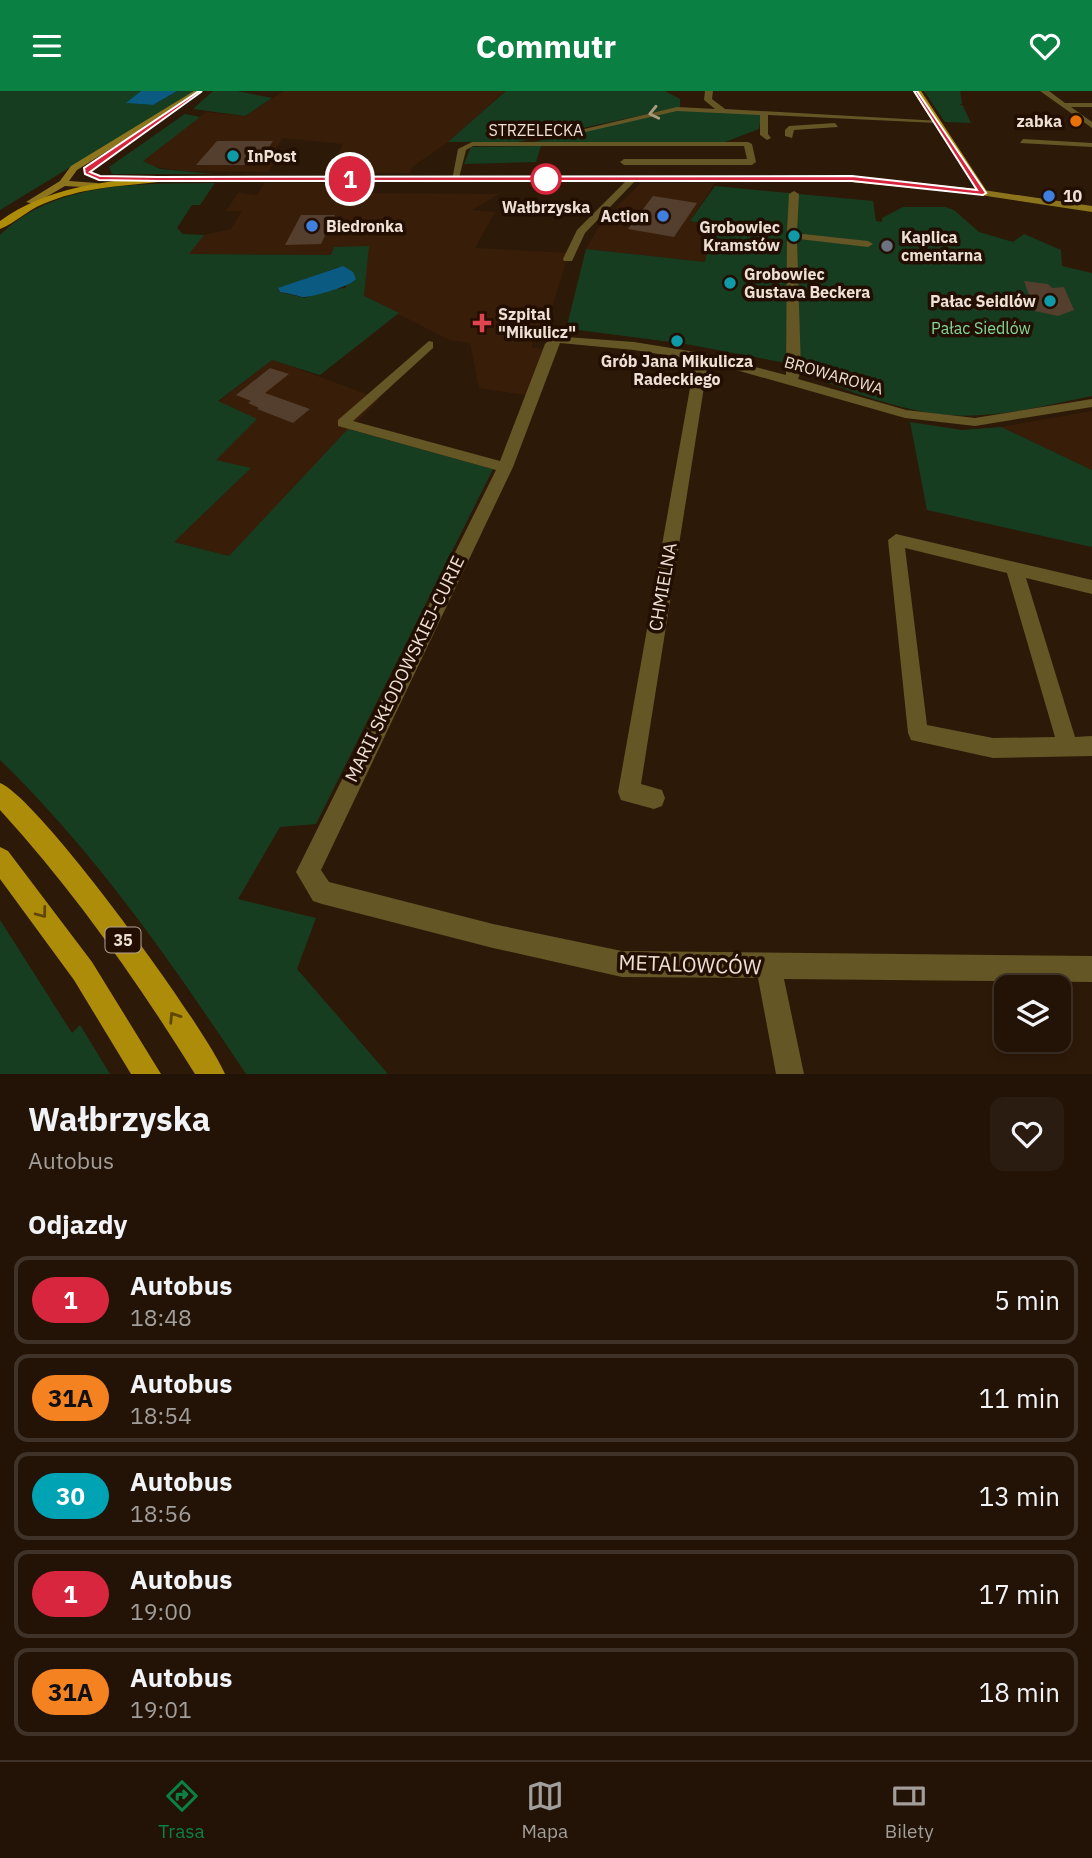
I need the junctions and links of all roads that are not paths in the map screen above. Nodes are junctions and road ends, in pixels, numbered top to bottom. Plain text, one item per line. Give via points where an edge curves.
1 (199, 91) edge
2 (709, 91) edge
3 (917, 91) edge
4 (1044, 91) edge
5 (1063, 105) junction
6 (1092, 105) edge
7 (722, 110) junction
8 (764, 112) junction
9 (790, 114) junction
10 (845, 117) junction
11 (886, 118) junction
12 (937, 121) junction
13 (150, 124) junction
14 (1091, 125) edge
15 (789, 137) dead end
16 (767, 138) dead end
17 (1023, 141) dead end
18 (525, 144) junction
19 (643, 144) junction
20 (1092, 145) edge
21 (624, 162) dead end
22 (664, 162) junction
23 (86, 169) junction
24 (454, 179) junction
25 (633, 179) junction
26 (65, 181) junction
27 (98, 182) junction
28 (983, 193) junction
29 (794, 194) dead end
30 (31, 202) junction
31 (1092, 209) edge
32 (0, 214) edge
33 (0, 226) edge
34 (795, 236) junction
35 (868, 244) dead end
36 (568, 259) dead end
37 (568, 337) joint
38 (429, 345) dead end
39 (702, 357) junction
40 (791, 380) junction
41 (1092, 403) edge
42 (505, 467) junction
43 (1014, 569) junction
44 (1092, 587) edge
45 (1092, 746) edge
46 (1068, 747) junction
47 (0, 794) edge
48 (654, 797) dead end
49 (0, 859) edge
50 (307, 872) joint
51 (769, 968) junction
52 (1092, 969) edge
53 (147, 1074) edge
54 (211, 1074) edge
55 (790, 1074) edge

1 - 13 street
2 - 7 street via 708,100
3 - 12 main road
4 - 5 street
5 - 6 street
5 - 14 street
7 - 8 street
7 -> 18 street via 669,110
8 - 9 street
8 - 16 street
9 - 10 street
9 - 11 street via 787,105 880,110
10 - 11 street
10 - 15 street via 835,125 789,130
11 - 12 street
12 - 28 main road
13 - 23 street
13 - 26 street via 74,168
17 - 20 street
18 - 19 street, STRZELECKA
18 - 24 street, STRZELECKA via 465,145
19 - 22 street via 645,152
19 - 22 street, STRZELECKA via 748,144 752,153 752,162
21 - 22 street, STRZELECKA
23 - 26 street
23 - 27 street
24 - 25 main road
24 - 27 main road
25 - 28 main road via 868,179
25 - 36 street via 581,232
26 - 27 street
26 - 30 street
26 - 32 main road
27 - 30 main road
28 - 31 street
29 - 34 street
30 - 33 main road
34 - 35 street
34 - 40 street
37 - 39 street, BROWAROWA
37 - 42 street, MARII SKŁODOWSKIEJ-CURIE via 551,344
38 - 42 street via 343,423
39 - 40 street, BROWAROWA
39 - 48 street, CHMIELNA via 629,792
40 - 41 street, BROWAROWA via 905,414 956,422
42 - 50 street, MARII SKŁODOWSKIEJ-CURIE
43 - 44 street
43 - 46 street
43 - 46 street via 897,540 918,733 993,748
45 - 46 street
54 -> 47 main road, 35 via 97,904
49 -> 53 main road via 83,971
50 - 51 street, METALOWCÓW via 322,892 622,964
51 - 52 street, METALOWCÓW
51 - 55 street

